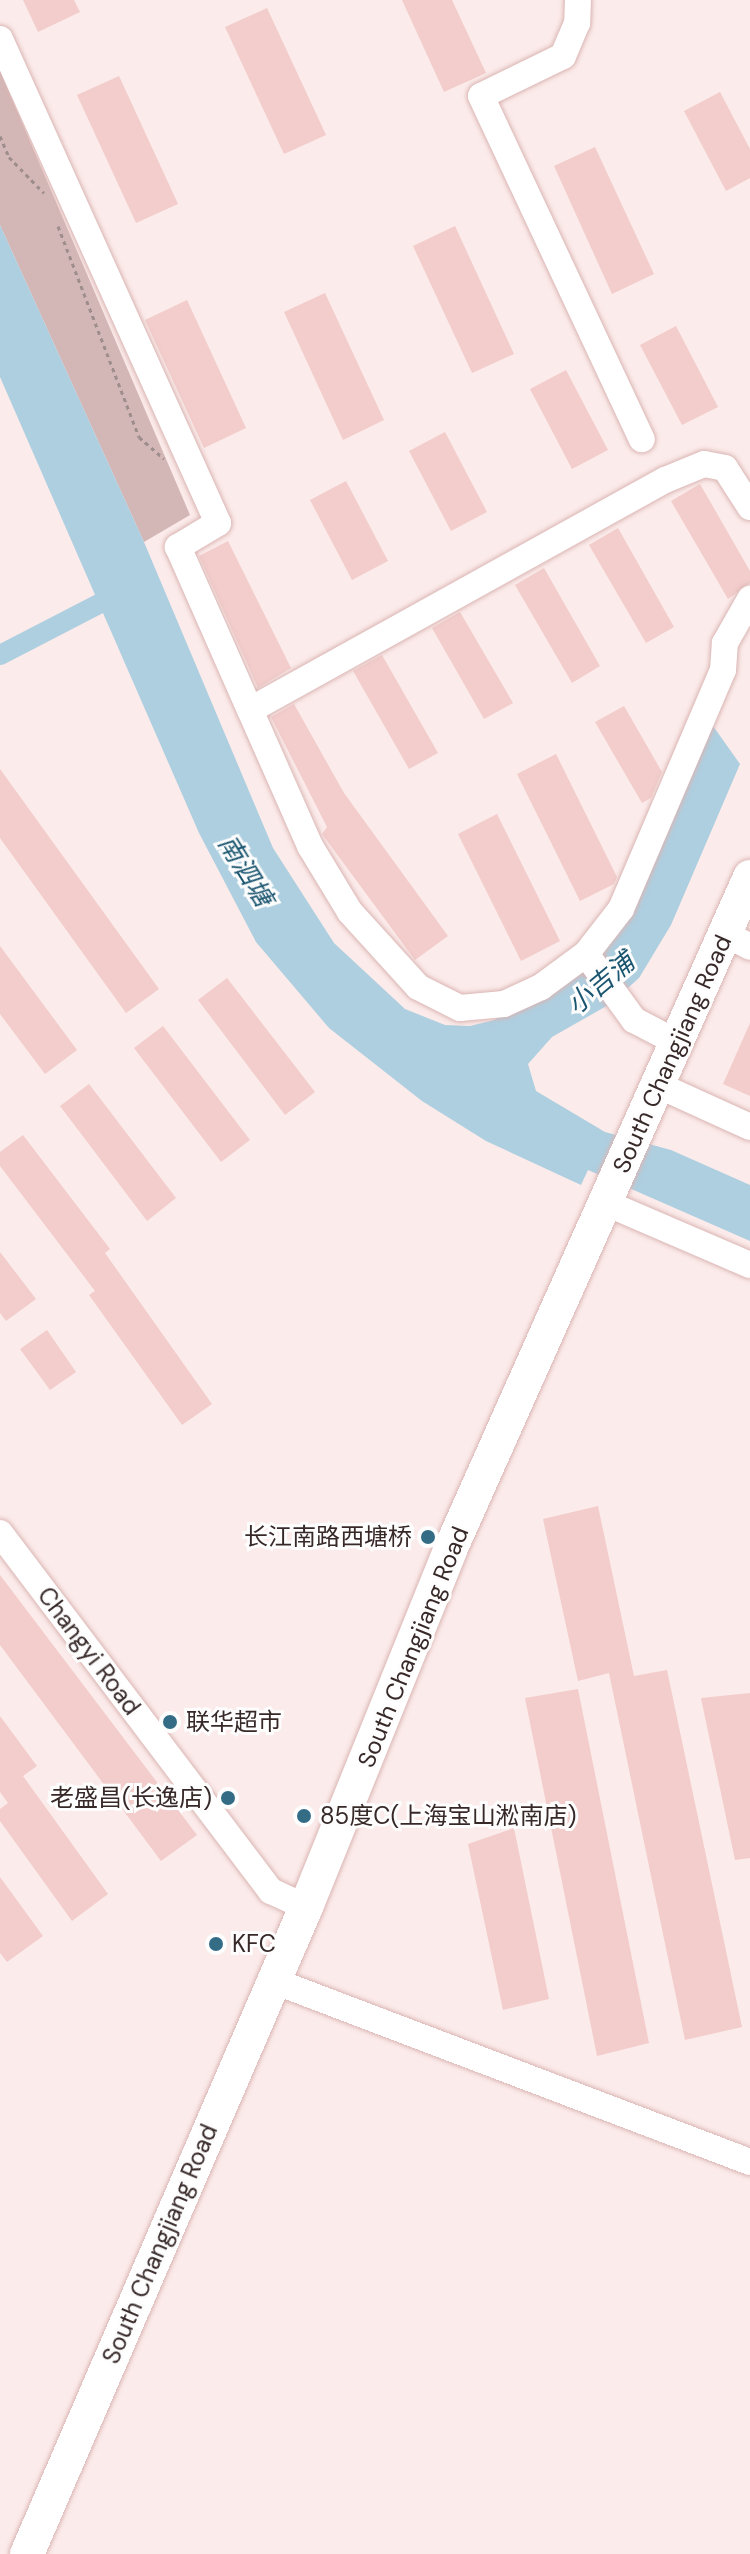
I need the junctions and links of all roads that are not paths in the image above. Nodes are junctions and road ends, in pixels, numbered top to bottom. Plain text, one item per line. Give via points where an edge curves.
1 (578, 0) edge
2 (0, 39) edge
3 (642, 439) dead end
4 (750, 507) edge
5 (749, 601) edge
6 (250, 710) junction
7 (748, 884) edge
8 (738, 941) edge
9 (596, 956) junction
10 (681, 1036) junction
11 (657, 1092) junction
12 (750, 1127) edge
13 (611, 1192) junction
14 (750, 1265) edge
15 (0, 1533) edge
16 (306, 1907) junction
17 (274, 1981) junction
18 (750, 2162) edge
19 (27, 2554) edge

1 - 3 street via 577,23 563,56 481,96
2 - 6 street via 218,523 178,547
4 - 6 street via 725,468 704,464 665,480
5 - 9 street via 725,643 723,670
6 - 9 street via 310,846 350,912 418,987 460,1008 504,1004
7 - 8 main road, South Changjiang Road
8 - 10 main road, South Changjiang Road
9 - 10 street via 634,1009
10 - 11 main road, South Changjiang Road
11 - 12 street
11 - 13 main road, South Changjiang Road
13 - 14 street
13 - 16 main road, South Changjiang Road via 450,1550
15 - 16 street, Changyi Road via 271,1891
16 - 17 main road, South Changjiang Road
17 - 18 street
17 - 19 main road, South Changjiang Road

